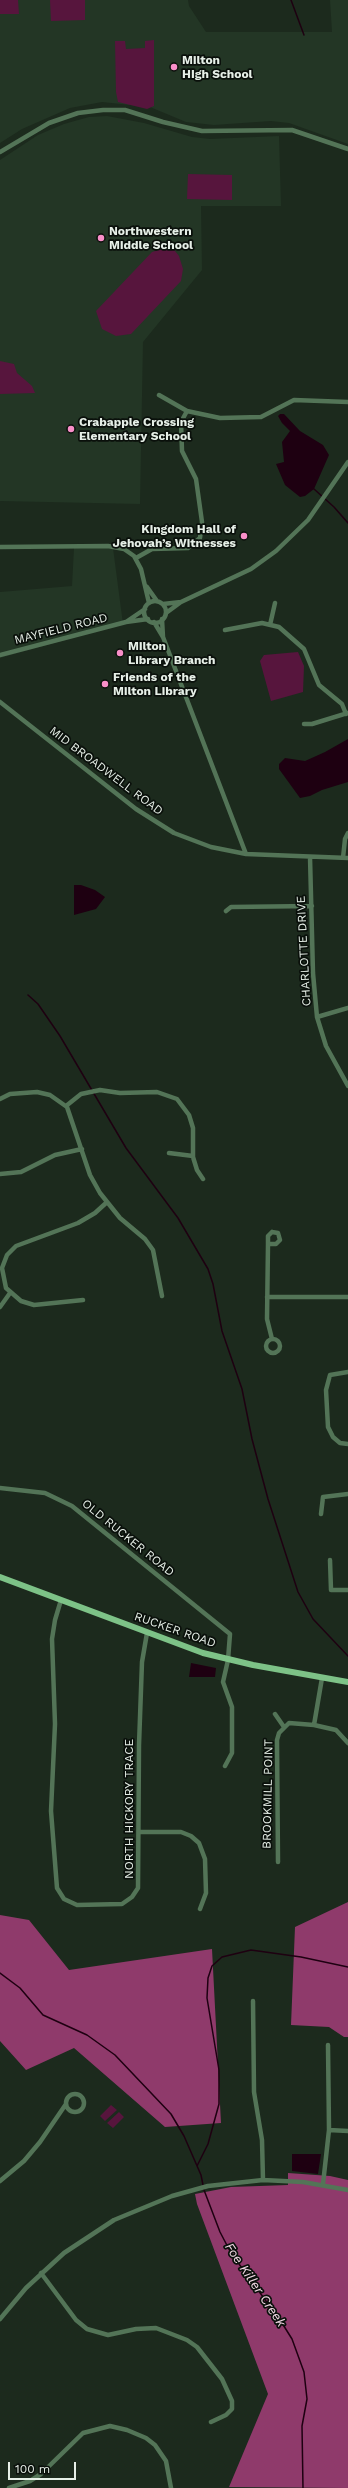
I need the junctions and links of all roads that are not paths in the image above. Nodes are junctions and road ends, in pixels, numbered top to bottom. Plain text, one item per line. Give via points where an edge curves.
1 (348, 149) edge
2 (0, 152) edge
3 (159, 395) dead end
4 (348, 402) edge
5 (187, 411) junction
6 (348, 462) edge
7 (0, 547) edge
8 (136, 558) junction
9 (147, 587) junction
10 (156, 601) junction
11 (181, 602) junction
12 (149, 603) junction
13 (275, 603) dead end
14 (163, 604) junction
15 (145, 610) junction
16 (166, 613) junction
17 (148, 619) junction
18 (162, 619) junction
19 (126, 622) junction
20 (154, 622) junction
21 (270, 625) junction
22 (226, 630) dead end
23 (163, 637) junction
24 (0, 655) edge
25 (0, 702) edge
26 (347, 714) edge
27 (304, 724) dead end
28 (348, 833) edge
29 (246, 854) junction
30 (310, 857) junction
31 (345, 858) edge
32 (312, 906) junction
33 (226, 911) dead end
34 (348, 1008) edge
35 (317, 1017) junction
36 (348, 1086) edge
37 (0, 1098) edge
38 (66, 1106) junction
39 (82, 1148) junction
40 (169, 1153) dead end
41 (193, 1156) junction
42 (0, 1174) edge
43 (203, 1179) dead end
44 (106, 1203) junction
45 (268, 1244) dead end
46 (10, 1293) junction
47 (162, 1296) dead end
48 (268, 1297) junction
49 (348, 1297) edge
50 (83, 1300) dead end
51 (0, 1307) edge
52 (272, 1339) dead end
53 (348, 1372) edge
54 (348, 1444) edge
55 (0, 1488) edge
56 (348, 1494) edge
57 (321, 1514) dead end
58 (330, 1560) dead end
59 (0, 1577) edge
60 (348, 1590) edge
61 (61, 1600) junction
62 (147, 1633) junction
63 (228, 1660) junction
64 (322, 1678) junction
65 (348, 1682) edge
66 (275, 1714) dead end
67 (314, 1725) junction
68 (284, 1727) junction
69 (348, 1743) edge
70 (225, 1766) dead end
71 (139, 1832) junction
72 (278, 1862) dead end
73 (200, 1909) dead end
74 (253, 2001) dead end
75 (328, 2045) dead end
76 (66, 2104) dead end
77 (329, 2130) junction
78 (348, 2131) edge
79 (263, 2180) junction
80 (0, 2181) edge
81 (323, 2184) junction
82 (348, 2190) edge
83 (41, 2273) junction
84 (0, 2319) edge
85 (211, 2422) dead end
86 (16, 2487) edge
87 (9, 2488) edge
88 (171, 2488) edge

1 - 2 street via 292,130 202,131 125,110 103,110 78,113 49,123
3 - 5 street
4 - 5 street via 300,400 284,404 261,417 205,416
5 - 8 street via 181,422 182,451 196,479 202,522 200,538 188,548 152,549
6 - 11 street via 324,500 299,530 262,562 214,588
7 - 8 street via 108,546 124,549
8 - 9 street
9 - 10 street
9 - 12 street
10 - 12 street
10 - 14 street
11 - 14 street
11 - 16 street
12 - 15 street
13 - 21 street
14 - 16 street
15 - 17 street
15 - 19 street, MAYFIELD ROAD
16 - 18 street
17 - 19 street, MAYFIELD ROAD
17 - 20 street
18 - 20 street
18 - 23 street
19 - 24 street, MAYFIELD ROAD
20 - 23 street
21 - 22 street via 262,623
21 - 26 street via 279,627 304,649 319,685 342,704
23 - 29 street
25 - 29 street, MID BROADWELL ROAD via 152,820 198,843
26 - 27 street
28 - 31 street via 345,839
29 - 30 street, MID BROADWELL ROAD
30 - 31 street, MID BROADWELL ROAD
30 - 32 street, CHARLOTTE DRIVE
32 - 33 street via 231,907
32 - 35 street, CHARLOTTE DRIVE via 313,973
34 - 35 street
35 - 36 street, CHARLOTTE DRIVE via 326,1046
37 - 38 street via 10,1094 37,1092 50,1095
38 - 39 street
38 - 41 street via 81,1094 100,1090 120,1093 151,1092 170,1096 182,1103 189,1115 193,1128
39 - 42 street via 55,1155 21,1172
39 - 44 street via 93,1181
40 - 41 street
41 - 43 street
44 - 46 street via 84,1220 22,1243 11,1250 4,1262 2,1275
44 - 47 street via 153,1250
45 - 48 street
46 - 50 street via 21,1301 34,1304
46 - 51 street
48 - 49 street
48 - 52 street via 267,1319
53 - 54 street via 330,1375 326,1404 328,1427 333,1438
55 - 63 street, OLD RUCKER ROAD via 45,1493 72,1506 230,1634
56 - 57 street via 324,1498
58 - 60 street via 331,1590
59 - 61 main road, RUCKER ROAD
61 - 62 main road, RUCKER ROAD
61 - 71 street, NORTH HICKORY TRACE via 52,1639 55,1724 51,1811 55,1880 60,1894 77,1905 117,1905 128,1901 136,1893 139,1884
62 - 63 main road, RUCKER ROAD
62 - 71 street, NORTH HICKORY TRACE via 142,1662
63 - 64 main road, RUCKER ROAD
63 - 70 street via 223,1682 232,1707 232,1753
64 - 65 main road, RUCKER ROAD
64 - 67 street
66 - 68 street
67 - 68 street, BROOKMILL POINT via 295,1722
67 - 69 street, BROOKMILL POINT via 336,1730
68 - 72 street, BROOKMILL POINT via 277,1740
71 - 73 street via 181,1832 191,1836 199,1844 205,1859 206,1893
74 - 79 street via 254,2092 262,2140
75 - 77 street
76 - 80 street via 24,2161
77 - 78 street
77 - 81 street
79 - 81 street
79 - 83 street via 190,2190 142,2207 88,2235
81 - 82 street
83 - 84 street
83 - 85 street via 76,2320 86,2329 108,2335 140,2328 156,2328 187,2340 197,2347 222,2379 232,2401 232,2409
86 - 87 street
86 - 88 street via 41,2474 84,2433 110,2426 146,2438 155,2445 166,2461

